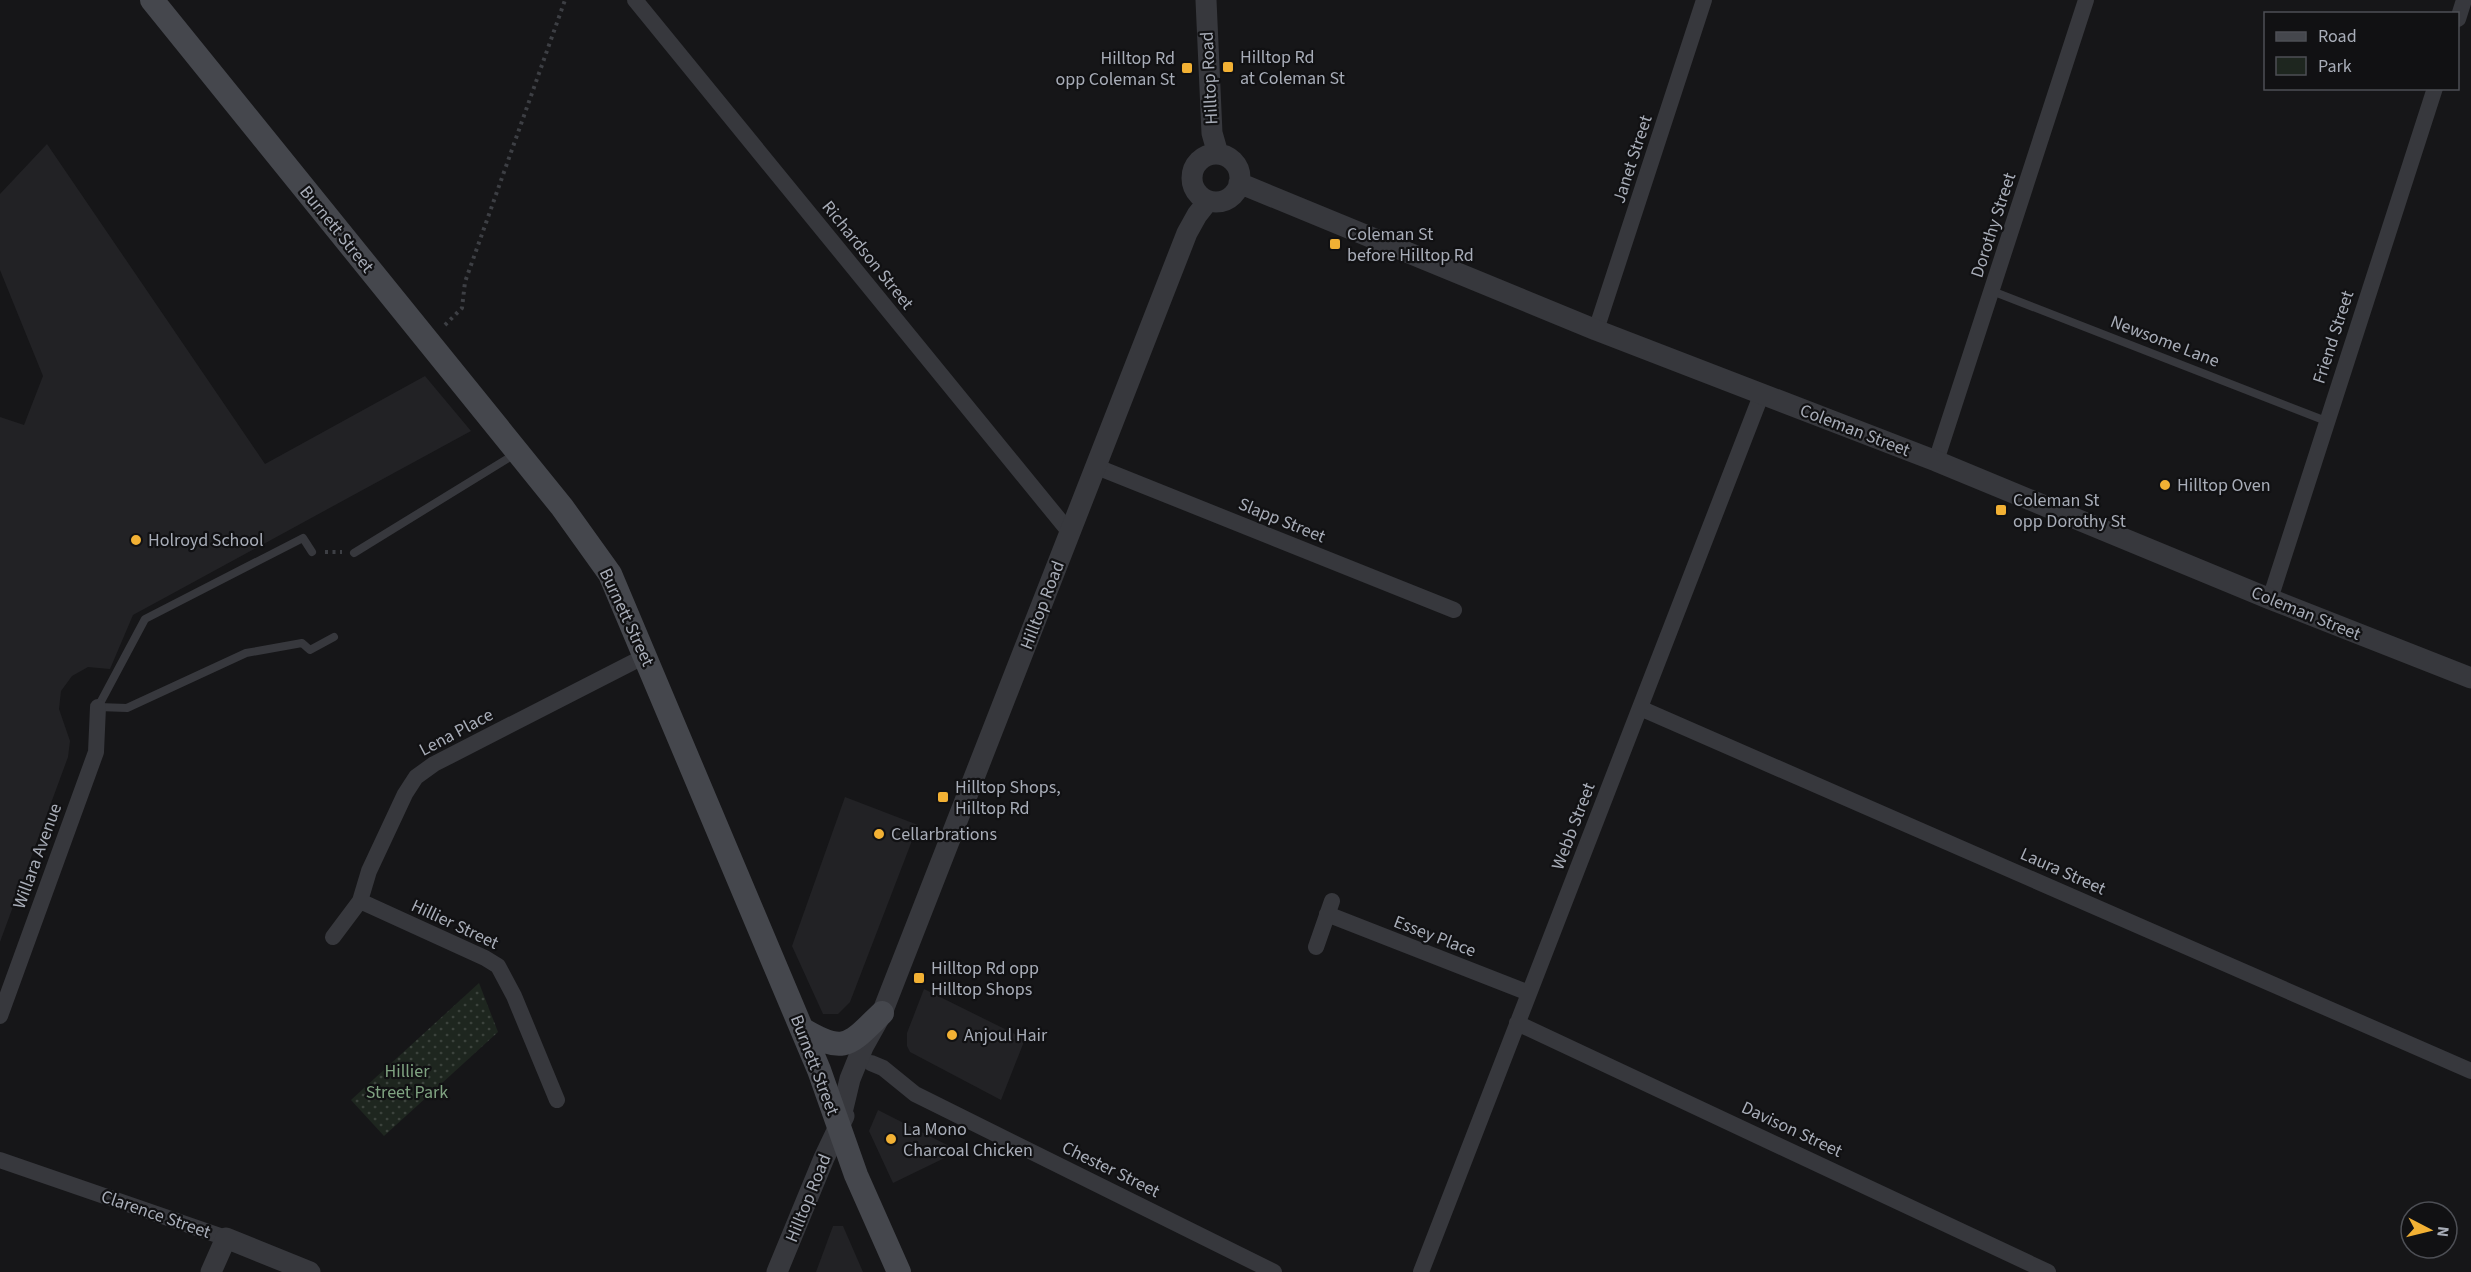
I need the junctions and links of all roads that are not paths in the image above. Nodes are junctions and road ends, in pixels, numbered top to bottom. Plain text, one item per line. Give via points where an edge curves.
1 (152, 0) edge
2 (635, 0) edge
3 (1206, 0) edge
4 (1704, 0) edge
5 (2086, 0) edge
6 (2434, 90) edge
7 (1218, 154) junction
8 (1239, 183) junction
9 (1208, 201) junction
10 (1992, 291) junction
11 (1596, 330) junction
12 (1762, 393) junction
13 (2326, 421) junction
14 (518, 452) junction
15 (1936, 461) junction
16 (1096, 467) junction
17 (1071, 534) junction
18 (312, 552) road end
19 (354, 553) road end
20 (2270, 599) junction
21 (1454, 610) dead end
22 (334, 636) dead end
23 (645, 656) junction
24 (2471, 678) edge
25 (98, 707) junction
26 (1640, 708) junction
27 (360, 901) junction
28 (333, 937) dead end
29 (1316, 946) dead end
30 (1529, 993) junction
31 (882, 1013) junction
32 (0, 1016) edge
33 (1517, 1023) junction
34 (802, 1029) junction
35 (871, 1063) junction
36 (2471, 1071) edge
37 (557, 1100) dead end
38 (838, 1125) junction
39 (0, 1160) edge
40 (226, 1238) junction
41 (211, 1272) edge
42 (310, 1272) edge
43 (777, 1272) edge
44 (899, 1272) edge
45 (1274, 1272) edge
46 (1421, 1272) edge
47 (2048, 1272) edge

1 - 14 main road, Burnett Street
2 - 17 street, Richardson Street
3 - 7 street, Hilltop Road via 1212,133
4 - 11 street, Janet Street
5 - 10 street, Dorothy Street
6 - 13 street, Friend Street
7 - 8 street via 1233,161
7 - 9 street via 1197,164 1192,176 1195,191
8 - 9 street via 1225,201
8 - 11 street, Coleman Street
9 - 16 street, Hilltop Road via 1186,233
10 - 13 lane, Newsome Lane
10 - 15 street, Dorothy Street
11 - 12 street, Coleman Street
12 - 15 street, Coleman Street
12 - 26 street, Webb Street
13 - 20 street, Friend Street
14 - 19 lane
14 - 23 main road, Burnett Street via 610,574
15 - 20 street, Coleman Street
16 - 17 street, Hilltop Road
16 - 21 street, Slapp Street
17 - 31 street, Hilltop Road
18 - 25 lane via 303,538 145,619
20 - 24 street, Coleman Street
22 - 25 lane via 310,650 302,643 246,653 127,708
23 - 27 street, Lena Place via 434,764 416,777 369,871
23 - 34 main road, Burnett Street
25 - 32 street, Willara Avenue via 96,752
26 - 30 street, Webb Street
26 - 36 street, Laura Street
27 - 28 street, Lena Place
27 - 37 street, Hillier Street via 498,966
29 - 30 street, Essey Place via 1330,908
30 - 33 street, Webb Street
31 - 34 main road via 842,1045 822,1041
31 - 35 street, Hilltop Road via 880,1040
31 - 38 street, Hilltop Road via 850,1079
33 - 46 street, Webb Street
33 - 47 street, Davison Street
34 - 38 main road, Burnett Street
35 - 38 street, Hilltop Road
35 - 45 street, Chester Street via 915,1094
38 - 43 street, Hilltop Road
38 - 44 main road, Burnett Street
39 - 40 street, Clarence Street
40 - 41 street
40 - 42 street, Clarence Street

